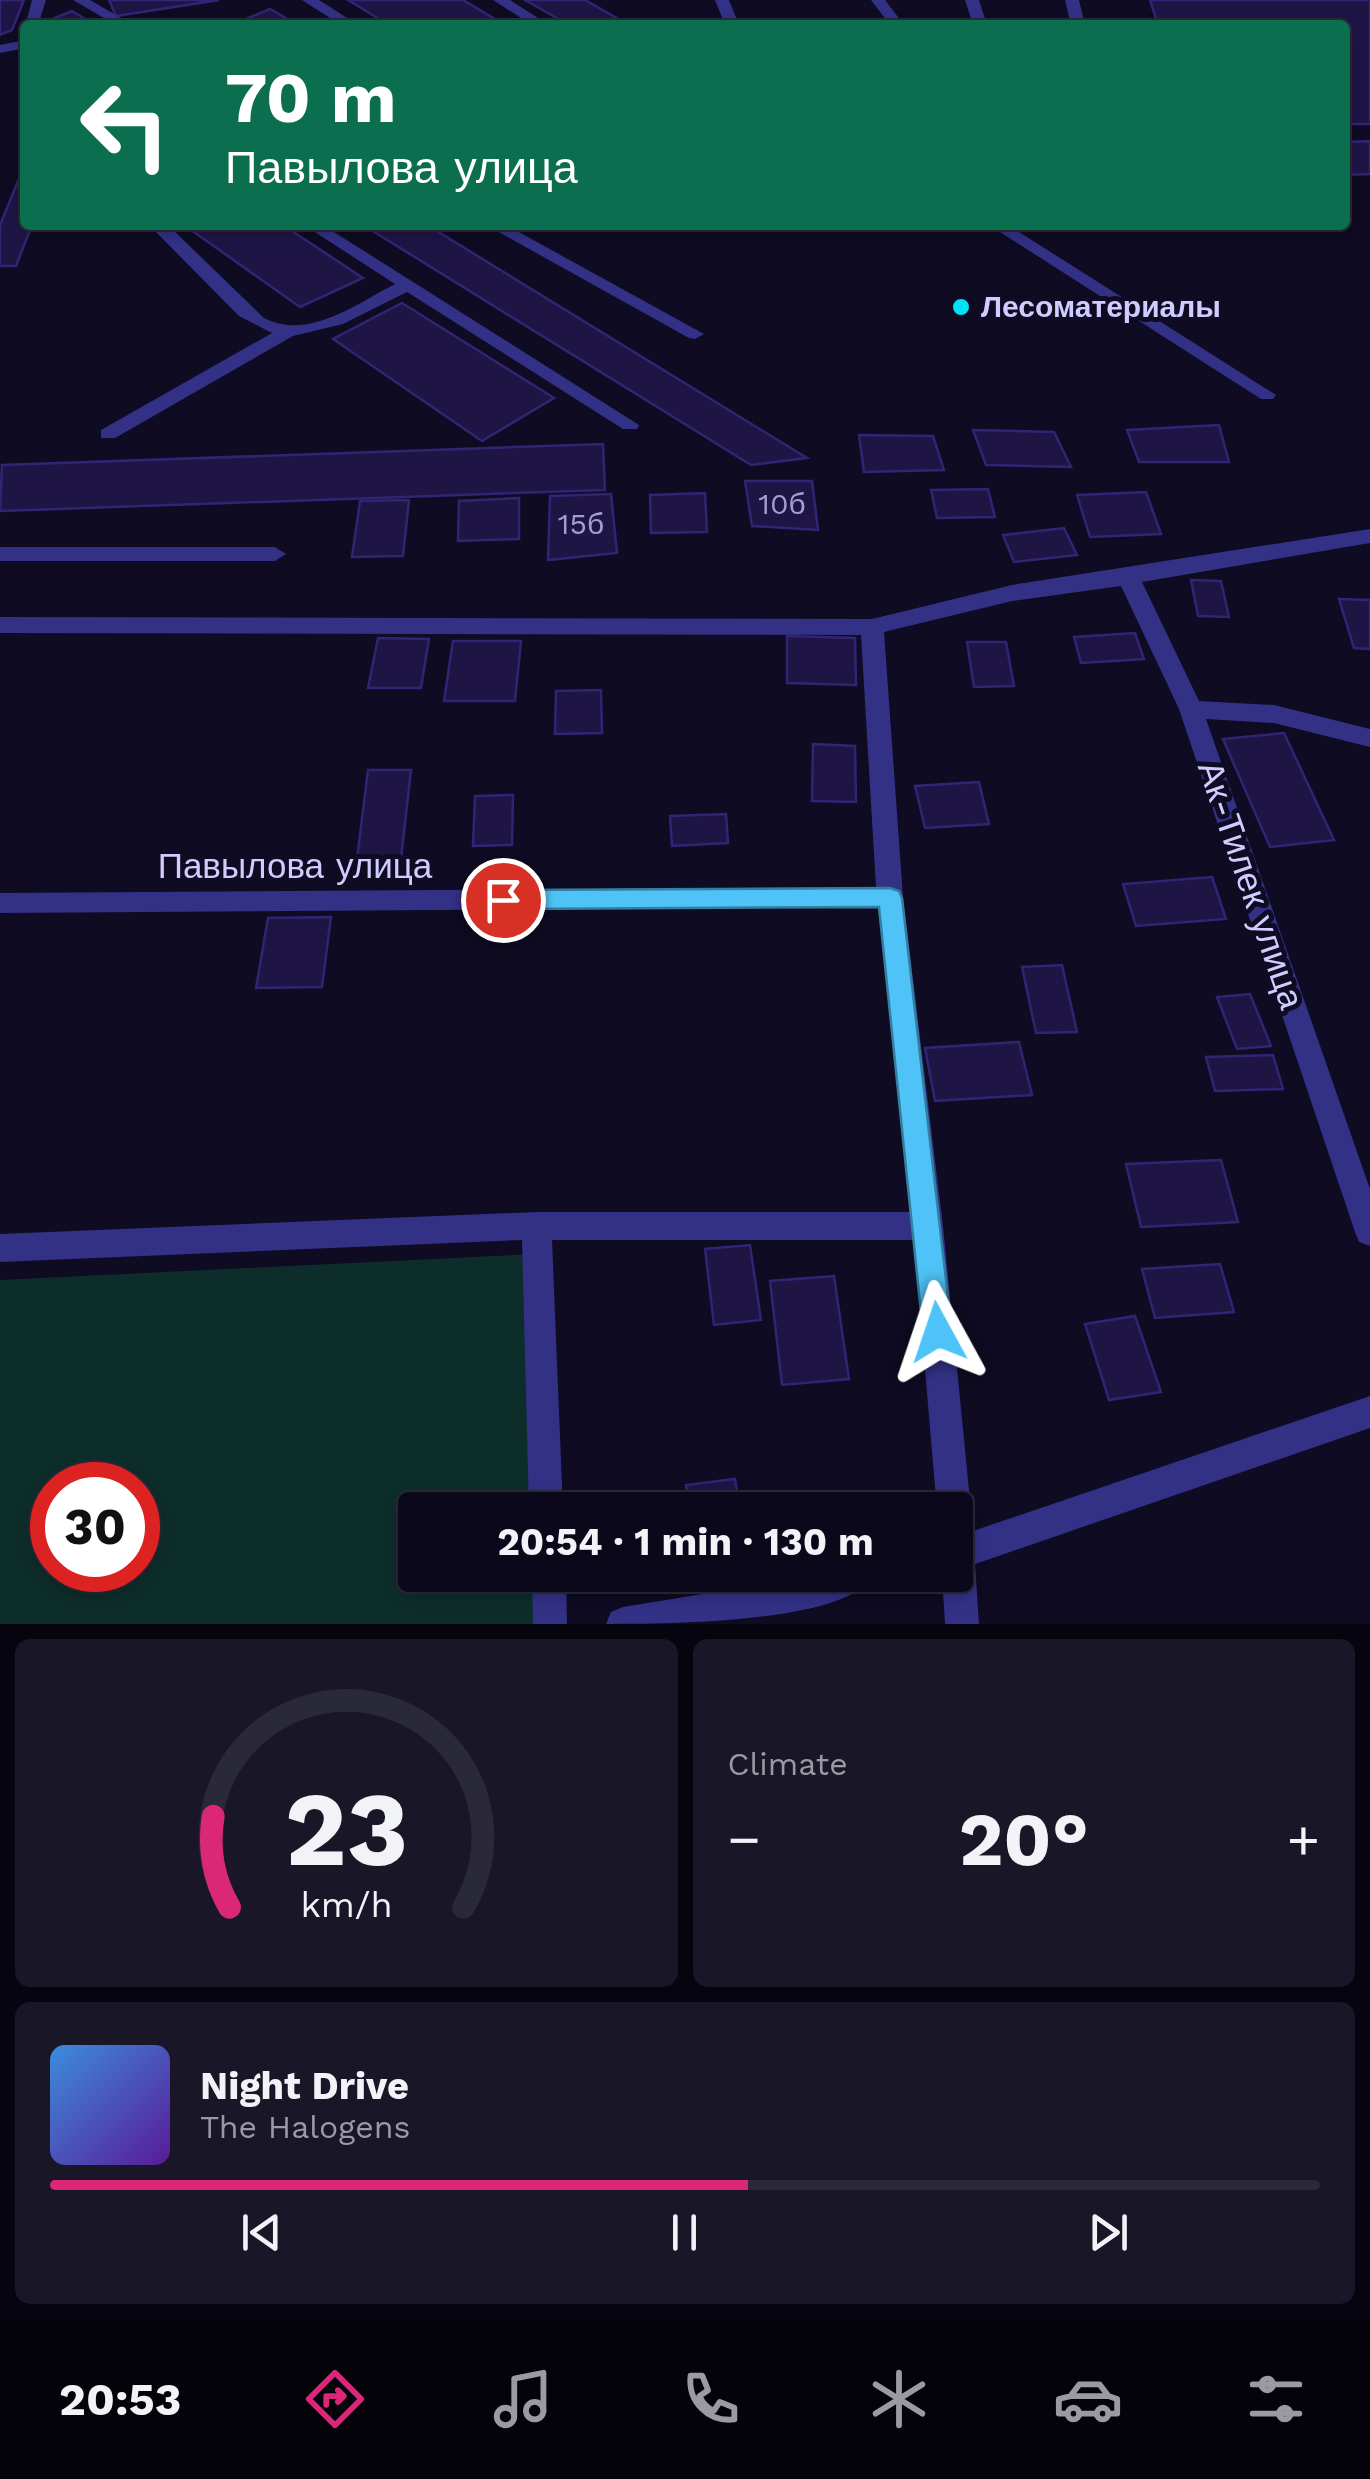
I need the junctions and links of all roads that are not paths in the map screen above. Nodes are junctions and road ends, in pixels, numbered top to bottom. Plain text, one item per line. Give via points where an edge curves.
1 (80, 0) edge
2 (309, 0) edge
3 (500, 0) edge
4 (117, 20) edge
5 (343, 20) edge
6 (534, 20) edge
7 (164, 230) edge
8 (320, 230) edge
9 (503, 230) edge
10 (1005, 230) edge
11 (406, 285) junction
12 (287, 332) junction
13 (694, 334) dead end
14 (1267, 395) dead end
15 (630, 425) dead end
16 (108, 434) dead end
17 (1370, 536) edge
18 (0, 554) edge
19 (275, 554) dead end
20 (1128, 577) junction
21 (0, 625) edge
22 (872, 628) junction
23 (1191, 710) junction
24 (1370, 738) edge
25 (890, 898) junction
26 (0, 902) edge
27 (536, 1226) junction
28 (928, 1226) junction
29 (1370, 1232) edge
30 (0, 1248) edge
31 (1370, 1412) edge
32 (545, 1492) edge
33 (952, 1492) edge
34 (973, 1548) edge
35 (549, 1592) edge
36 (821, 1592) edge
37 (960, 1592) edge
38 (550, 1624) edge
39 (623, 1624) edge
40 (962, 1624) edge

1 - 4 lane
2 - 5 lane
3 - 6 lane
7 - 12 lane via 264,325
8 - 11 lane
9 - 13 lane
10 - 14 lane
11 - 12 lane via 312,330
11 - 15 lane
12 - 16 lane
17 - 20 street
18 - 19 street
20 - 22 street via 1012,593
20 - 23 street
21 - 22 street
22 - 25 street
23 - 24 street, Ак-Тилек улица via 1274,714
23 - 29 street, Ак-Тилек улица
25 - 26 street, Павылова улица
25 - 28 street
27 - 28 street
27 - 30 street
27 - 32 street
28 - 33 street
31 - 34 street
35 - 38 street
36 - 39 street
37 - 40 street

